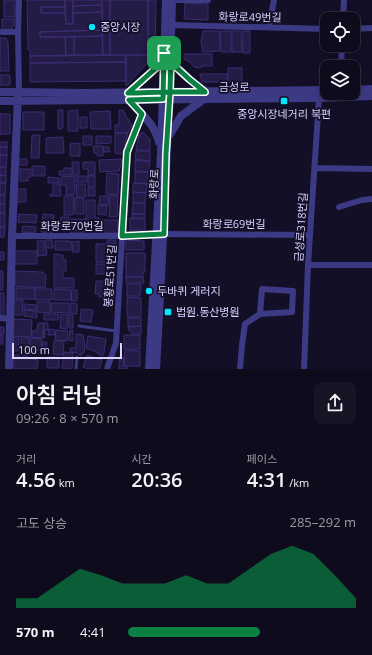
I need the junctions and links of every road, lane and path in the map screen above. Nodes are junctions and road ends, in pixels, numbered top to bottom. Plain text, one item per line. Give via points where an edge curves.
1 (19, 0) edge
2 (166, 0) edge
3 (172, 0) edge
4 (208, 0) edge
5 (274, 0) edge
6 (344, 0) edge
7 (343, 12) edge
8 (172, 25) junction
9 (269, 27) junction
10 (320, 28) edge
11 (372, 28) edge
12 (360, 29) edge
13 (0, 32) edge
14 (18, 32) junction
15 (168, 55) junction
16 (372, 89) edge
17 (360, 90) edge
18 (0, 92) edge
19 (19, 92) junction
20 (320, 92) edge
21 (166, 95) junction
22 (205, 95) junction
23 (128, 96) junction
24 (360, 96) edge
25 (372, 96) edge
26 (319, 98) joint
27 (0, 101) edge
28 (18, 101) junction
29 (142, 114) junction
30 (164, 147) junction
31 (315, 168) junction
32 (372, 169) edge
33 (372, 199) edge
34 (339, 207) dead end
35 (160, 234) junction
36 (310, 235) junction
37 (12, 236) junction
38 (122, 236) junction
39 (308, 265) junction
40 (372, 265) edge
41 (260, 314) junction
42 (0, 318) edge
43 (10, 319) junction
44 (79, 326) dead end
45 (116, 331) junction
46 (77, 357) dead end
47 (9, 369) edge
48 (76, 369) edge
49 (107, 369) edge
50 (149, 369) edge
51 (156, 369) edge
52 (240, 369) edge
53 (304, 369) edge

1 - 14 street
2 - 15 street, 화랑로
3 - 4 street
3 - 8 street, 화랑로
5 - 9 street
6 - 7 street
8 - 9 street, 화랑로49번길
8 - 15 street, 화랑로
9 - 10 street, 화랑로49번길
11 - 12 street
13 - 14 street
14 - 19 street
15 - 21 street, 화랑로
15 - 22 street via 177,68
15 - 23 street
16 - 17 street
18 - 19 street, 금성로
19 - 23 street, 금성로
19 - 28 street
20 - 22 street, 금성로
21 - 22 street, 금성로
21 - 23 street, 금성로
21 - 30 street, 화랑로
22 - 26 street, 금성로
22 - 30 street via 181,116
23 - 28 street, 금성로
23 - 29 street
24 - 25 street, 금성로
26 - 31 street, 금성로318번길
27 - 28 street, 금성로
28 - 37 street
29 - 30 street via 153,126
29 - 38 street, 봉황로51번길 via 127,152
30 - 35 street, 화랑로
31 - 32 street
31 - 36 street, 금성로318번길
33 - 34 street
35 - 36 street, 화랑로69번길
35 - 38 street, 화랑로70번길
35 - 50 street, 화랑로
35 - 51 street, 화랑로
36 - 39 street, 금성로318번길
37 - 38 street, 화랑로70번길
37 - 43 street
38 - 45 street, 봉황로51번길
39 - 40 street
39 - 53 street, 금성로318번길
41 - 41 street via 262,289 293,291 292,312
41 - 52 street via 246,324
42 - 43 street
43 - 47 street
44 - 45 lane
45 - 49 street, 봉황로51번길 via 116,344
46 - 48 lane

